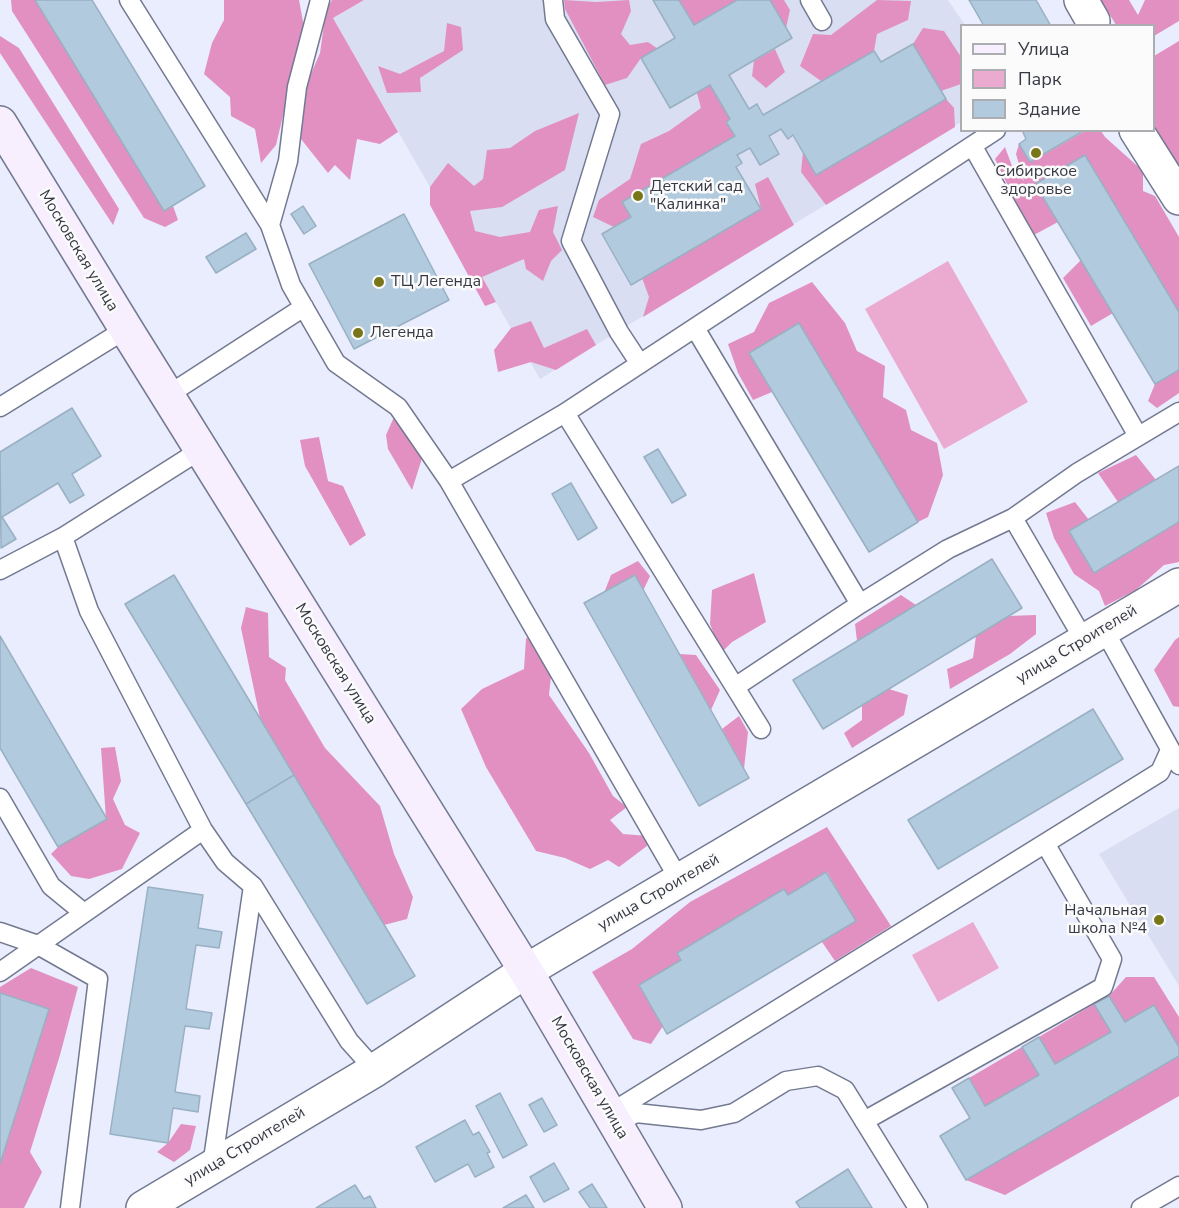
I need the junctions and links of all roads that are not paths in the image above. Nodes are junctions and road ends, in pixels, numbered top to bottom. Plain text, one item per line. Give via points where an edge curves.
1 (129, 0) edge
2 (321, 0) edge
3 (553, 0) edge
4 (810, 0) edge
5 (1081, 0) edge
6 (822, 21) dead end
7 (1092, 24) edge
8 (0, 123) edge
9 (993, 132) edge
10 (1137, 132) edge
11 (974, 147) junction
12 (1179, 198) edge
13 (270, 225) junction
14 (304, 307) junction
15 (695, 328) junction
16 (126, 329) junction
17 (639, 364) junction
18 (168, 395) junction
19 (0, 407) edge
20 (1179, 412) edge
21 (565, 413) junction
22 (1138, 436) junction
23 (202, 449) junction
24 (449, 481) junction
25 (1013, 518) junction
26 (63, 537) junction
27 (0, 570) edge
28 (1179, 585) edge
29 (860, 604) junction
30 (1094, 634) junction
31 (735, 687) junction
32 (761, 729) dead end
33 (1175, 757) edge
34 (0, 798) edge
35 (204, 830) junction
36 (1046, 845) junction
37 (680, 881) junction
38 (253, 886) junction
39 (84, 913) junction
40 (0, 932) edge
41 (38, 945) junction
42 (526, 971) junction
43 (0, 972) edge
44 (375, 1070) junction
45 (612, 1119) junction
46 (864, 1121) junction
47 (212, 1166) junction
48 (1179, 1186) edge
49 (70, 1208) edge
50 (143, 1208) edge
51 (665, 1208) edge
52 (918, 1208) edge
53 (1141, 1208) edge

1 - 13 lane
2 - 13 lane via 297,87 288,161
3 - 17 lane via 555,19 610,114 571,241
4 - 6 lane
5 - 7 street
8 - 16 street, Московская улица
9 - 11 lane
10 - 12 street
11 - 15 lane
11 - 22 lane
13 - 14 lane via 291,285
14 - 18 lane
14 - 24 lane via 336,363 398,407
15 - 17 lane
15 - 29 lane
16 - 18 street, Московская улица
16 - 19 lane
17 - 21 lane
18 - 23 street, Московская улица
20 - 22 lane
21 - 24 lane
21 - 31 lane
22 - 25 lane
23 - 26 lane
23 - 42 street, Московская улица
24 - 37 lane
25 - 29 lane via 948,549
25 - 30 lane
26 - 27 lane
26 - 35 lane via 88,611
28 - 30 street, улица Строителей
29 - 31 lane
30 - 33 lane
30 - 37 street, улица Строителей
31 - 32 lane
33 - 36 lane via 1160,772
34 - 39 lane via 51,886
35 - 38 lane via 225,862
35 - 39 lane
36 - 45 lane
36 - 46 lane via 1112,958 1103,987
37 - 42 street, улица Строителей
38 - 44 lane via 349,1041
38 - 47 lane
39 - 41 lane
40 - 41 lane
41 - 43 lane
41 - 49 lane via 99,979
42 - 44 street, улица Строителей
42 - 45 street, Московская улица
44 - 47 street, улица Строителей
45 - 46 lane via 636,1113 702,1120 734,1113 786,1082 818,1076 845,1090
45 - 51 street, Московская улица
46 - 52 lane
47 - 50 street, улица Строителей
48 - 53 lane

